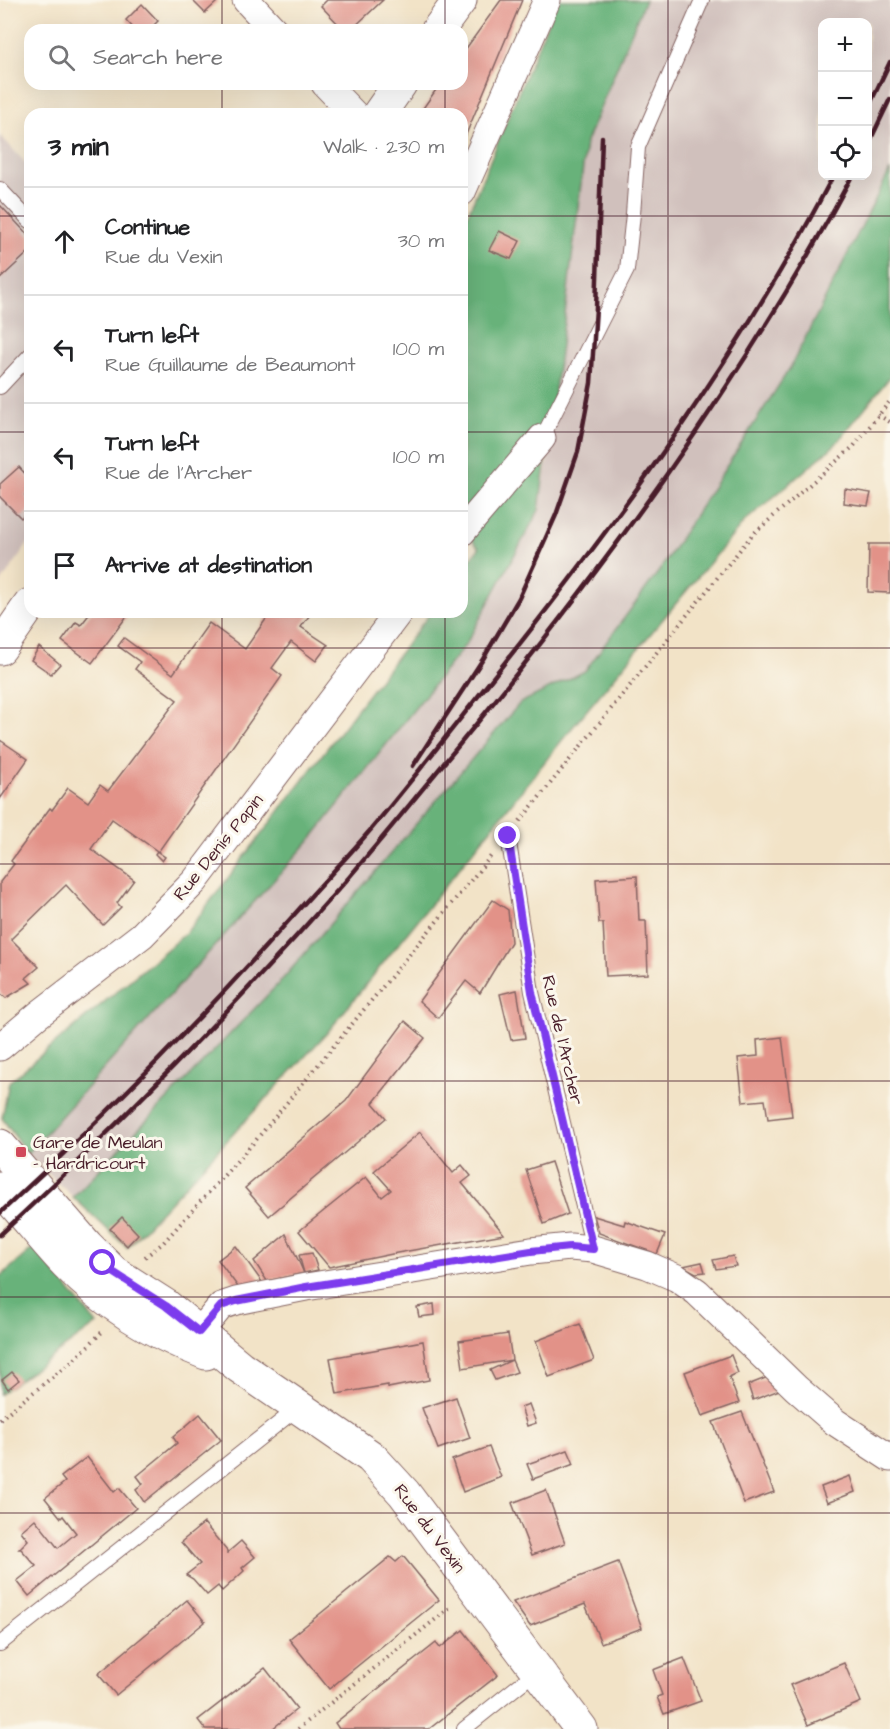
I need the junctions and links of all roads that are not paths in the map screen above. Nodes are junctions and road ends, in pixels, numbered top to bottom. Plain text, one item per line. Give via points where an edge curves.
1 (246, 0) edge
2 (460, 0) edge
3 (547, 0) edge
4 (702, 0) edge
5 (268, 24) edge
6 (442, 24) edge
7 (331, 90) edge
8 (396, 90) edge
9 (348, 108) edge
10 (383, 108) edge
11 (468, 178) edge
12 (0, 189) edge
13 (24, 215) edge
14 (24, 361) edge
15 (0, 387) edge
16 (542, 438) joint
17 (468, 525) edge
18 (24, 614) edge
19 (394, 618) edge
20 (0, 648) edge
21 (508, 836) dead end
22 (0, 1047) edge
23 (0, 1146) edge
24 (0, 1188) edge
25 (593, 1249) junction
26 (193, 1339) junction
27 (298, 1407) junction
28 (890, 1458) edge
29 (0, 1644) edge
30 (538, 1670) junction
31 (464, 1729) edge
32 (581, 1729) edge

1 - 5 street
2 - 6 main road
3 - 11 street
4 - 16 lane via 638,147 627,270
7 - 9 street
8 - 10 main road
12 - 13 lane
14 - 15 lane
16 - 17 street
18 - 20 main road
19 - 22 street, Rue Denis Papin via 195,881 142,935
21 - 25 lane, Rue de l'Archer via 532,992
23 - 26 main road, Rue du Vexin via 103,1263 166,1306
24 - 26 main road, Rue du Vexin via 67,1263 120,1309 159,1332
25 - 26 street via 531,1251 236,1301 221,1306
25 - 28 street via 646,1265 698,1292 835,1422
26 - 27 main road, Rue du Vexin
27 - 29 lane
27 - 30 main road, Rue du Vexin via 381,1467
30 - 31 lane
30 - 32 main road, Rue du Vexin

